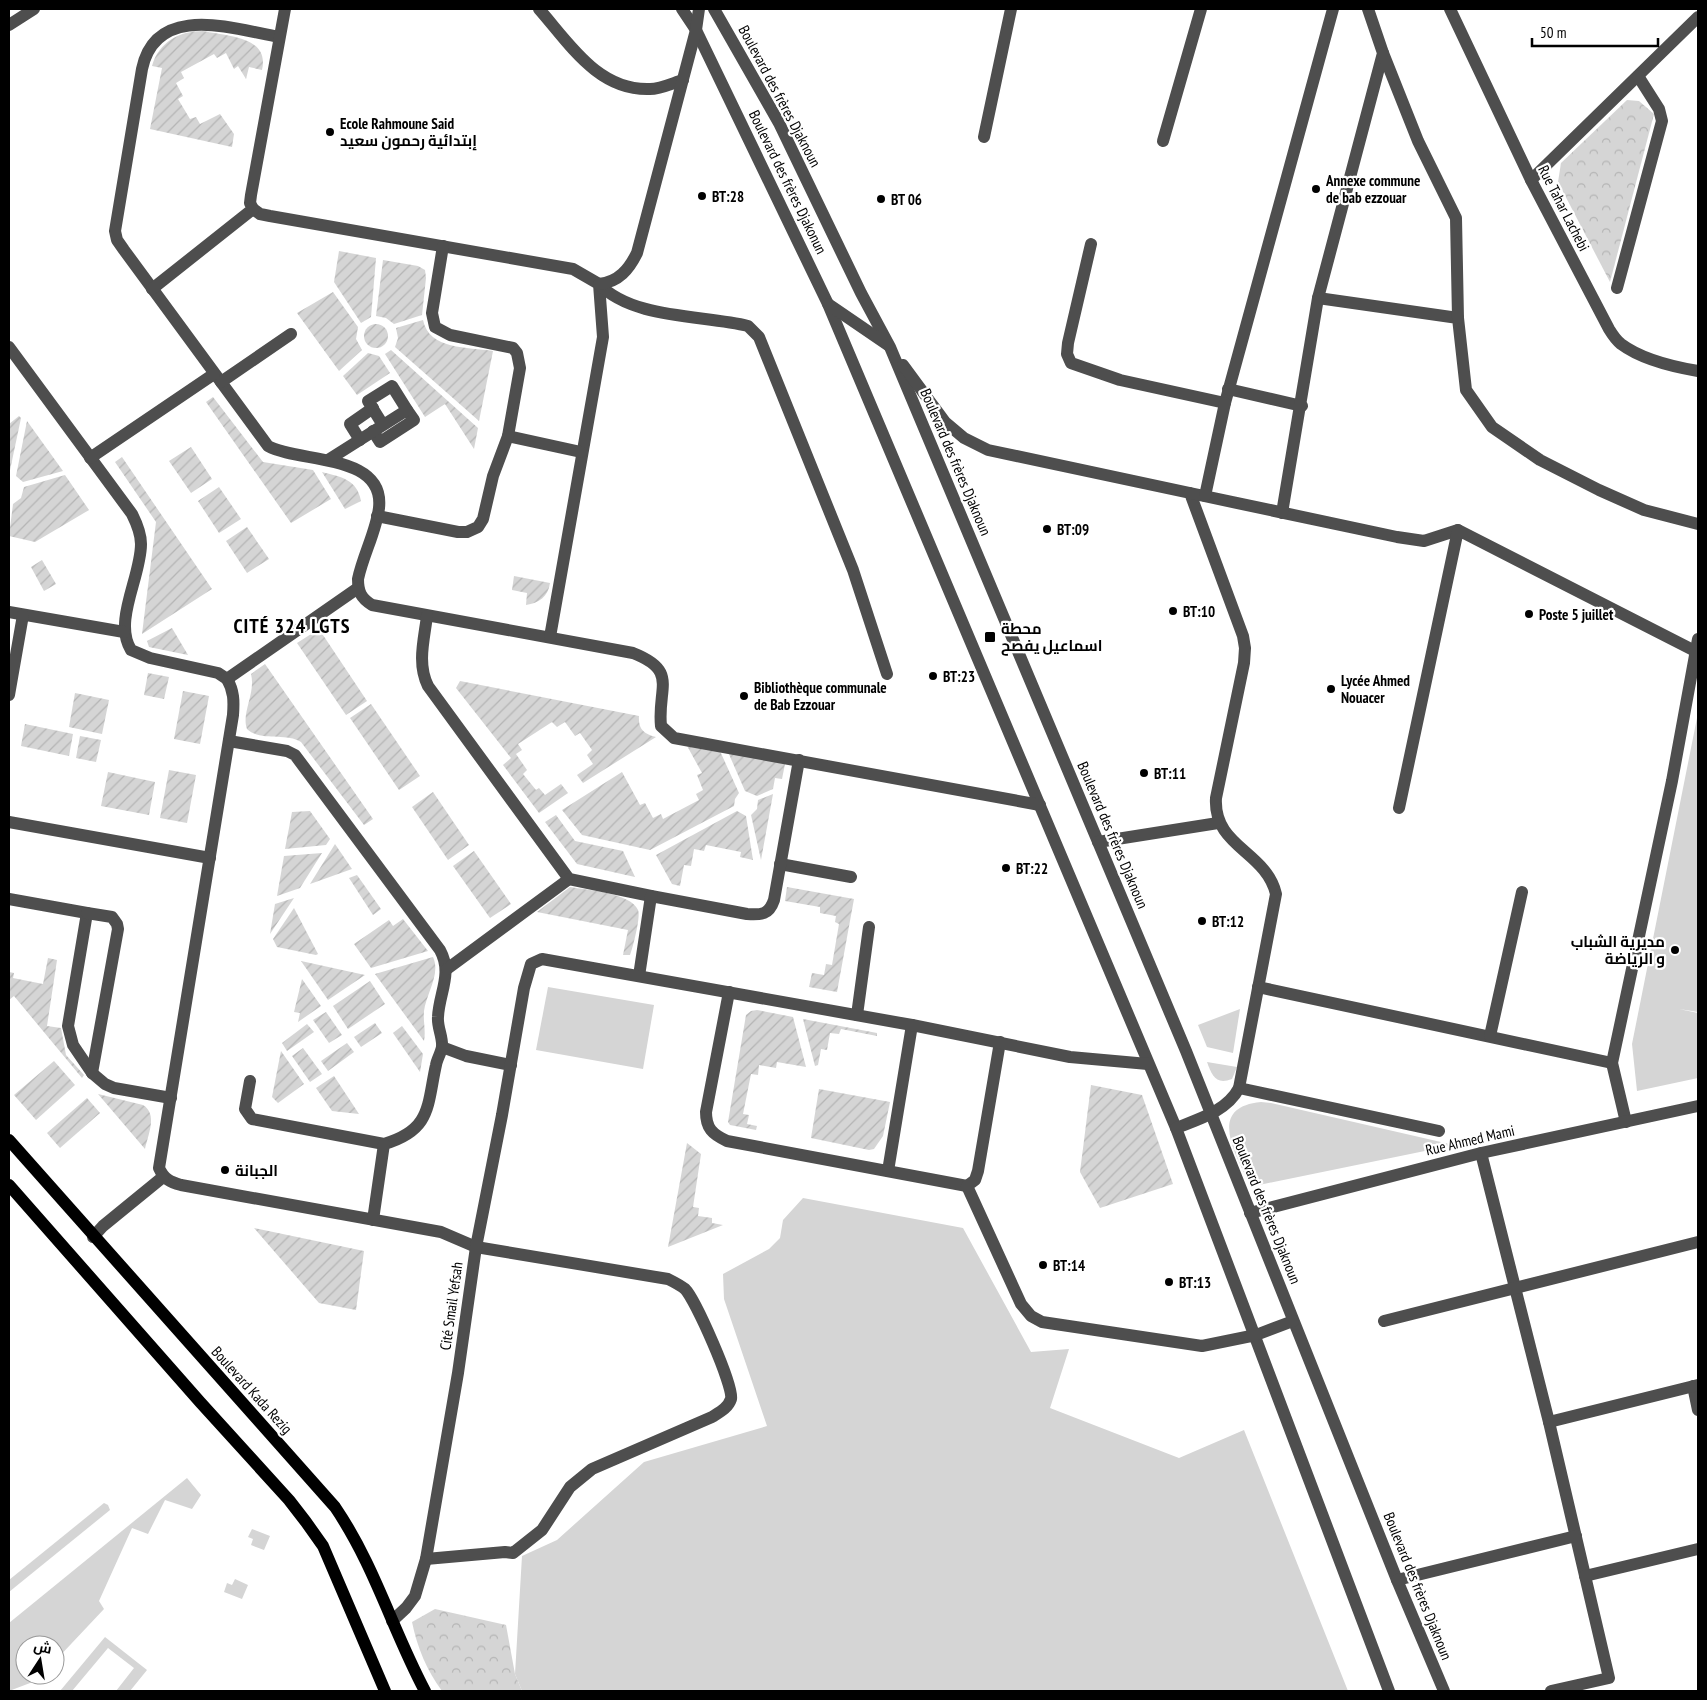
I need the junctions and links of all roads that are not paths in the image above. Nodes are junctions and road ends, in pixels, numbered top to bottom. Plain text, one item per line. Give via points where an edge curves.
1 (34, 9) edge
2 (284, 9) edge
3 (539, 9) edge
4 (682, 9) edge
5 (699, 9) edge
6 (714, 9) edge
7 (1011, 9) edge
8 (1201, 9) edge
9 (1333, 9) edge
10 (1368, 9) edge
11 (1450, 9) edge
12 (1698, 17) edge
13 (9, 25) edge
14 (696, 30) junction
15 (279, 37) junction
16 (1383, 53) junction
17 (1638, 76) junction
18 (683, 80) junction
19 (984, 137) dead end
20 (1163, 141) dead end
21 (1531, 180) junction
22 (253, 209) junction
23 (1091, 244) dead end
24 (442, 246) junction
25 (599, 284) junction
26 (1617, 288) dead end
27 (152, 289) junction
28 (1318, 298) junction
29 (828, 304) junction
30 (1458, 318) junction
31 (291, 334) dead end
32 (9, 347) edge
33 (890, 347) junction
34 (1698, 371) edge
35 (218, 378) junction
36 (1228, 389) junction
37 (1225, 403) junction
38 (1302, 406) junction
39 (373, 408) junction
40 (378, 428) junction
41 (508, 436) junction
42 (360, 440) junction
43 (581, 452) junction
44 (90, 458) junction
45 (328, 460) junction
46 (1190, 493) junction
47 (1205, 496) junction
48 (1282, 512) junction
49 (377, 516) junction
50 (1698, 524) edge
51 (1458, 530) junction
52 (358, 588) junction
53 (9, 612) edge
54 (24, 615) junction
55 (427, 616) junction
56 (124, 632) junction
57 (550, 637) junction
58 (1697, 647) edge
59 (887, 674) dead end
60 (227, 679) junction
61 (9, 695) edge
62 (229, 741) junction
63 (799, 760) junction
64 (1040, 805) junction
65 (1398, 808) dead end
66 (9, 822) edge
67 (1218, 823) junction
68 (1098, 842) junction
69 (210, 858) junction
70 (780, 864) junction
71 (852, 877) dead end
72 (570, 879) junction
73 (1522, 892) dead end
74 (651, 896) junction
75 (9, 898) edge
76 (87, 913) junction
77 (869, 927) dead end
78 (447, 969) junction
79 (639, 976) junction
80 (1258, 987) junction
81 (729, 992) junction
82 (857, 1015) junction
83 (912, 1025) junction
84 (1490, 1036) junction
85 (1000, 1042) junction
86 (442, 1047) junction
87 (1612, 1063) junction
88 (511, 1064) junction
89 (1148, 1064) junction
90 (92, 1073) junction
91 (250, 1082) dead end
92 (1239, 1088) junction
93 (170, 1098) junction
94 (1698, 1106) edge
95 (1211, 1113) junction
96 (1626, 1122) junction
97 (1176, 1128) junction
98 (1439, 1131) dead end
99 (9, 1140) edge
100 (384, 1144) junction
101 (1481, 1153) junction
102 (888, 1171) junction
103 (163, 1177) junction
104 (9, 1185) edge
105 (967, 1186) junction
106 (1250, 1213) junction
107 (373, 1220) junction
108 (93, 1237) junction
109 (1698, 1242) edge
110 (476, 1247) junction
111 (1516, 1288) junction
112 (1294, 1321) junction
113 (1384, 1321) dead end
114 (1256, 1335) junction
115 (1696, 1386) edge
116 (1698, 1410) edge
117 (1549, 1422) junction
118 (1576, 1536) junction
119 (1698, 1549) edge
120 (426, 1559) junction
121 (1585, 1576) junction
122 (1397, 1580) junction
123 (392, 1621) junction
124 (384, 1689) edge
125 (425, 1691) edge
126 (1389, 1691) edge
127 (1444, 1691) edge
128 (1551, 1691) edge

1 - 13 street
2 - 15 street
3 - 18 street via 587,64 607,80 628,87 651,89
4 - 14 street, Boulevard des frères Djakonun
5 - 14 street
6 - 33 street, Boulevard des frères Djaknoun via 779,123
7 - 19 street
8 - 20 street
9 - 36 street
10 - 16 street
11 - 21 street, Rue Tahar Lachebi
12 - 17 street
14 - 18 street
14 - 29 street, Boulevard des frères Djakonun
15 - 22 street via 251,195
15 - 27 street via 195,23 171,31 159,39 147,54 115,231 120,245
16 - 28 street
16 - 30 street via 1418,141 1456,218
17 - 21 street
17 - 26 street via 1660,109 1662,121
18 - 25 street via 637,252 622,275
21 - 34 street, Rue Tahar Lachebi via 1601,318 1620,344 1657,361
22 - 24 street via 265,215
22 - 27 street
23 - 37 street via 1068,343 1067,354 1071,363 1120,380
24 - 25 street via 573,269
24 - 41 street via 432,313 436,327 450,335 513,348 517,353 520,368
25 - 43 street via 602,337
25 - 59 street via 608,294 631,305 748,326 759,338 853,570
27 - 35 street
28 - 30 street
28 - 38 street
29 - 33 street, Boulevard des frères Djakonun
29 - 64 street
30 - 50 street via 1466,390 1492,427 1540,460 1599,490 1644,510
31 - 35 street
32 - 44 street
33 - 46 street via 945,422 964,438 988,450
33 - 68 street, Boulevard des frères Djaknoun
35 - 44 street
35 - 45 street via 268,446 292,455
36 - 37 street
36 - 38 street
37 - 47 street
38 - 48 street
39 - 40 street
39 - 40 street via 368,401 392,386 407,410
39 - 42 street via 350,424
40 - 42 street
41 - 43 street
41 - 49 street via 478,527 458,532
42 - 45 street
43 - 57 street
44 - 56 street via 139,528 141,544
45 - 49 street via 358,470 368,478 379,499
46 - 47 street
46 - 67 street via 1244,648 1244,663 1216,798
47 - 48 street
48 - 51 street via 1424,541
49 - 52 street
51 - 58 street
51 - 65 street
52 - 55 street via 362,599 372,605
52 - 60 street
53 - 54 street
54 - 56 street
54 - 61 street
55 - 57 street
55 - 72 street via 422,674 428,686
56 - 60 street via 131,650 140,655 218,673
57 - 63 street via 633,653 650,660 661,672 664,687 661,726 674,738
58 - 87 street
60 - 62 street via 234,697
62 - 69 street
62 - 78 street via 295,755 440,950
63 - 64 street
63 - 70 street
64 - 89 street
66 - 69 street
67 - 68 street
67 - 80 street via 1267,873 1276,894
68 - 95 street, Boulevard des frères Djaknoun
69 - 93 street
70 - 71 street
70 - 74 street via 772,906 762,915
72 - 74 street
72 - 78 street
73 - 84 street
74 - 79 street
75 - 76 street
76 - 90 street via 68,1026 73,1045
76 - 90 street via 112,917 117,924
77 - 82 street
78 - 86 street via 438,1016
79 - 81 street, Cité Smail Yefsah
79 - 88 street, Cité Smail Yefsah via 542,959 531,964
80 - 84 street
80 - 92 street
81 - 82 street, Cité Smail Yefsah
81 - 102 street via 706,1112 706,1123 714,1135 727,1141
82 - 83 street, Cité Smail Yefsah
83 - 85 street, Cité Smail Yefsah
83 - 102 street
84 - 87 street
85 - 89 street, Cité Smail Yefsah via 1081,1059
85 - 105 street via 978,1171 975,1180
86 - 88 street via 466,1056
86 - 100 street via 426,1113 398,1140
87 - 96 street
88 - 110 street, Cité Smail Yefsah
89 - 97 street
90 - 93 street via 114,1088
91 - 100 street via 245,1110 252,1119
92 - 95 street via 1233,1100
92 - 98 street
93 - 103 street via 159,1168
94 - 96 street, Rue Ahmed Mami
95 - 97 street
95 - 106 street, Boulevard des frères Djaknoun
96 - 101 street, Rue Ahmed Mami
97 - 114 street
99 - 108 main road, Boulevard Kada Rezig
100 - 107 street
101 - 106 street, Rue Ahmed Mami
101 - 111 street
102 - 105 street
103 - 107 street via 181,1185
103 - 108 street
104 - 124 main road via 306,1522 322,1546
105 - 114 street via 1021,1304 1031,1316 1042,1322 1202,1346
106 - 112 street, Boulevard des frères Djaknoun
107 - 110 street via 440,1232
108 - 123 main road, Boulevard Kada Rezig via 335,1507 356,1538
109 - 111 street
110 - 120 street, Cité Smail Yefsah
110 - 120 street via 668,1279 686,1290 712,1340 732,1397 725,1409 712,1417 592,1469 570,1487 542,1530 514,1553
111 - 113 street
111 - 117 street
112 - 114 street
112 - 122 street, Boulevard des frères Djaknoun
114 - 126 street
115 - 116 street
115 - 117 street
117 - 118 street
118 - 121 street
118 - 122 street
119 - 121 street
120 - 123 street, Cité Smail Yefsah via 415,1596
121 - 128 street via 1610,1678
122 - 127 street, Boulevard des frères Djaknoun
123 - 125 main road, Boulevard Kada Rezig

